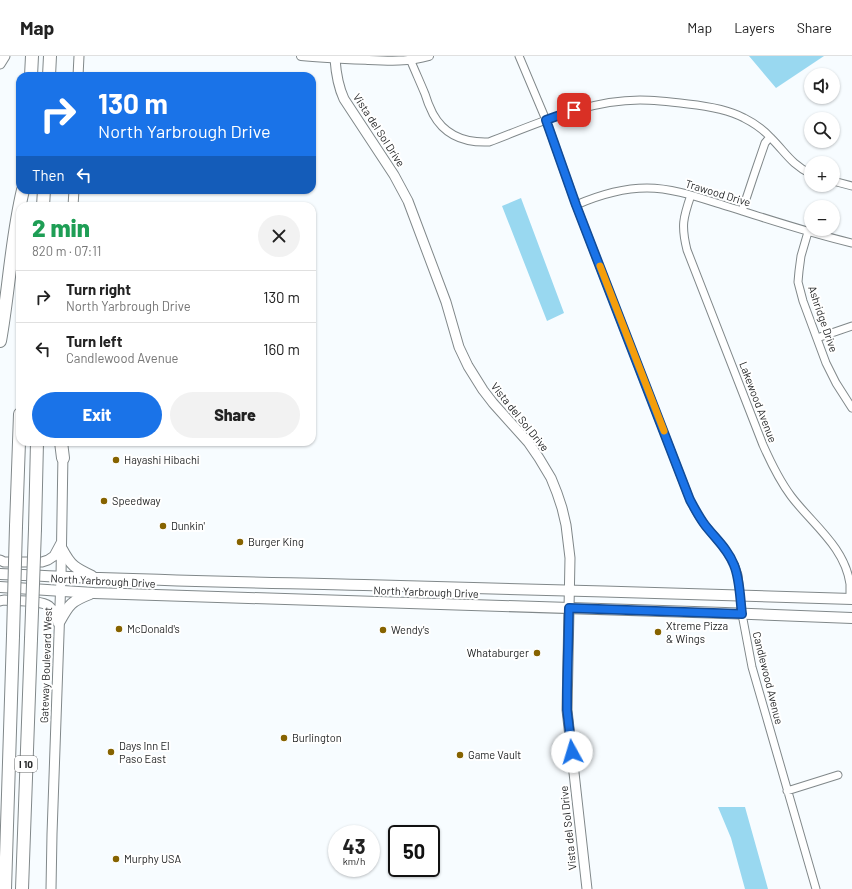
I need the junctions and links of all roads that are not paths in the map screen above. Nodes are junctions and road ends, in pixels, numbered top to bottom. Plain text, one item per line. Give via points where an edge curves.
1 (5, 56) edge
2 (32, 56) edge
3 (50, 56) edge
4 (301, 56) edge
5 (429, 56) edge
6 (519, 56) edge
7 (335, 57) edge
8 (410, 58) edge
9 (78, 59) edge
10 (0, 64) edge
11 (31, 72) edge
12 (49, 72) edge
13 (78, 72) edge
14 (546, 120) junction
15 (770, 137) junction
16 (804, 170) edge
17 (840, 183) edge
18 (852, 186) edge
19 (691, 195) junction
20 (576, 205) junction
21 (742, 211) junction
22 (16, 228) edge
23 (804, 231) edge
24 (807, 236) edge
25 (824, 236) edge
26 (852, 243) edge
27 (852, 326) edge
28 (817, 338) junction
29 (0, 341) edge
30 (852, 408) edge
31 (19, 446) edge
32 (37, 446) edge
33 (62, 446) edge
34 (63, 458) joint
35 (62, 546) junction
36 (0, 560) edge
37 (0, 574) edge
38 (61, 577) junction
39 (96, 578) junction
40 (292, 583) junction
41 (0, 587) edge
42 (569, 590) junction
43 (61, 591) junction
44 (94, 593) junction
45 (740, 595) junction
46 (292, 599) junction
47 (851, 599) edge
48 (0, 601) edge
49 (569, 608) junction
50 (742, 614) junction
51 (852, 618) edge
52 (60, 623) junction
53 (838, 775) dead end
54 (787, 791) junction
55 (5, 889) edge
56 (22, 889) edge
57 (51, 889) edge
58 (587, 889) edge
59 (816, 889) edge

1 - 10 main road
2 - 11 highway
3 - 12 highway
4 - 7 street
5 - 8 street
6 - 14 street, Candlewood Avenue
7 - 8 street via 397,61
7 - 42 main road, Vista del Sol Drive via 337,77 344,99 408,201 468,366 482,390 528,442 551,478 566,525 570,558
8 - 14 street via 434,115 442,127 453,136 477,143 489,142
9 - 13 main road
14 - 15 street via 594,105 639,100 662,101 728,112 758,126
14 - 20 street, Candlewood Avenue
15 - 16 street via 793,163
15 - 21 street via 765,143
17 - 18 street
19 - 20 street, Trawood Drive via 647,188 609,193
19 - 21 street, Trawood Drive
19 - 47 street, Lakewood Avenue via 683,225 687,250 763,445 791,496 838,552 850,584
20 - 45 street, Candlewood Avenue via 690,500 734,564
21 - 23 street, Trawood Drive
22 - 29 highway
24 - 28 street, Ashridge Drive via 798,282
25 - 26 street, Trawood Drive
27 - 28 street
28 - 30 street, Ashridge Drive via 826,363
31 - 55 highway, I 10, bridge
32 - 56 highway, I 10, bridge
33 - 34 highway
34 - 35 main road, Gateway Boulevard West
35 - 36 main road via 54,556 42,562
35 - 38 main road, Gateway Boulevard West
35 - 39 main road via 73,566
37 - 38 main road, North Yarbrough Drive
38 - 39 main road, North Yarbrough Drive
38 - 43 main road, Gateway Boulevard West
39 - 40 main road, North Yarbrough Drive
40 - 42 main road, North Yarbrough Drive
40 - 46 main road
41 - 43 main road, North Yarbrough Drive
42 - 45 main road, North Yarbrough Drive
42 - 49 main road, Vista del Sol Drive
43 - 44 main road, North Yarbrough Drive
43 - 52 main road, Gateway Boulevard West
44 - 46 main road, North Yarbrough Drive
44 - 52 main road via 78,599 67,608
45 - 47 main road, North Yarbrough Drive
45 - 50 street, Candlewood Avenue
46 - 49 main road, North Yarbrough Drive
48 - 52 main road via 42,602 55,614
49 - 50 main road, North Yarbrough Drive
49 - 58 main road, Vista del Sol Drive via 567,710
50 - 51 main road, North Yarbrough Drive
50 - 54 street, Candlewood Avenue via 752,667
52 - 57 main road, Gateway Boulevard West
53 - 54 street
54 - 59 street, Candlewood Avenue

